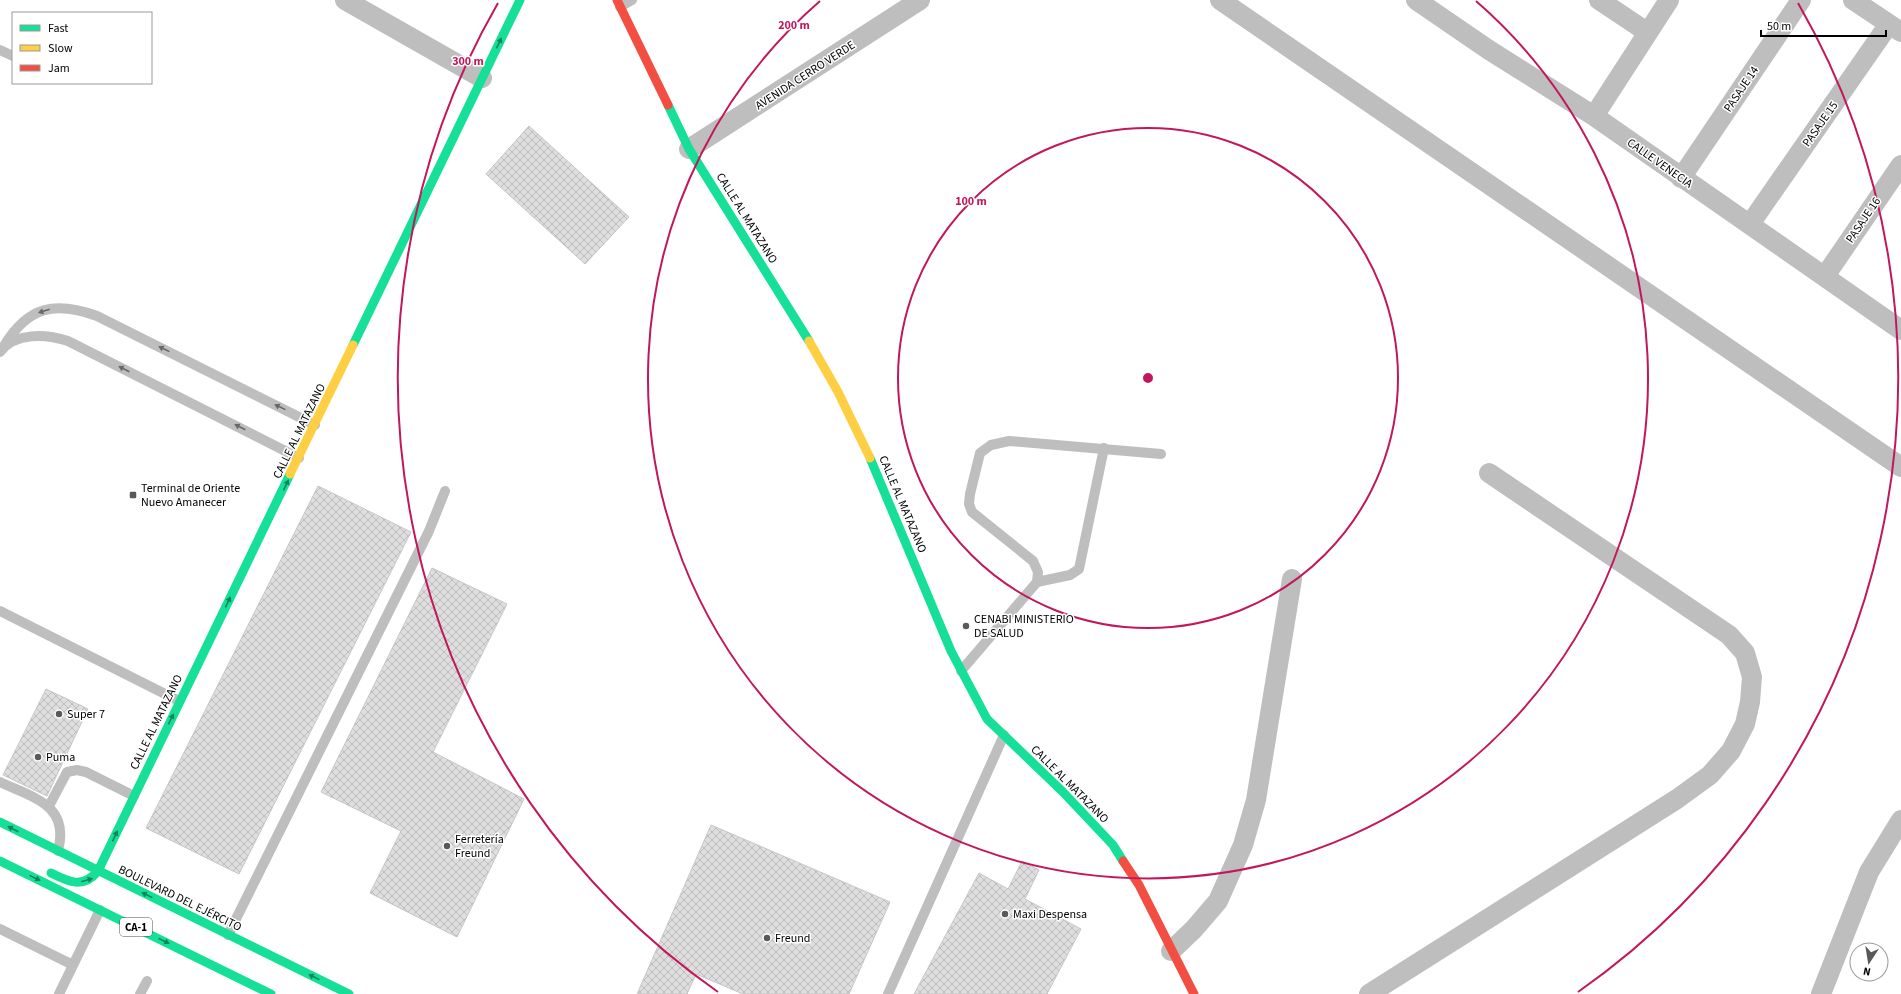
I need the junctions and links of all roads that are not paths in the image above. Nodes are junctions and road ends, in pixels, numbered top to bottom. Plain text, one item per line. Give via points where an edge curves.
1 (345, 0) edge
2 (520, 0) edge
3 (632, 0) edge
4 (920, 0) edge
5 (1220, 0) edge
6 (1416, 0) edge
7 (1599, 0) edge
8 (1669, 0) edge
9 (1800, 0) edge
10 (1853, 0) edge
11 (619, 4) edge
12 (1895, 28) edge
13 (1647, 32) junction
14 (0, 50) edge
15 (12, 56) edge
16 (482, 78) junction
17 (1594, 116) junction
18 (689, 150) junction
19 (1901, 165) edge
20 (1681, 178) junction
21 (1750, 224) junction
22 (1825, 276) junction
23 (1901, 328) edge
24 (2, 349) edge
25 (315, 425) junction
26 (1104, 448) junction
27 (1161, 454) dead end
28 (300, 458) junction
29 (1901, 467) edge
30 (1489, 473) dead end
31 (445, 491) dead end
32 (1292, 579) dead end
33 (1037, 582) junction
34 (0, 611) edge
35 (961, 671) junction
36 (179, 701) junction
37 (1004, 735) junction
38 (0, 782) edge
39 (134, 796) junction
40 (49, 806) junction
41 (1901, 820) edge
42 (0, 822) edge
43 (58, 851) junction
44 (0, 861) edge
45 (46, 870) dead end
46 (98, 871) junction
47 (100, 910) junction
48 (0, 929) edge
49 (228, 935) junction
50 (1171, 951) junction
51 (73, 965) junction
52 (147, 981) dead end
53 (1189, 991) edge
54 (59, 994) edge
55 (140, 994) edge
56 (271, 994) edge
57 (349, 994) edge
58 (888, 994) edge
59 (1369, 994) edge
60 (1821, 994) edge

1 - 16 street
16 -> 2 main road, CALLE AL MATAZANO
3 - 11 lane
4 - 18 street, AVENIDA CERRO VERDE
5 - 29 street
6 - 17 street, CALLE VENECIA via 1489,50
7 - 13 street
8 - 13 street
9 - 20 street, PASAJE 14
10 - 12 street
11 - 18 main road, CALLE AL MATAZANO
12 - 21 street, PASAJE 15
13 - 17 street
14 - 15 lane
16 - 25 main road, CALLE AL MATAZANO
17 - 20 street, CALLE VENECIA
18 - 35 main road, CALLE AL MATAZANO via 809,340 838,392 880,478
19 - 22 street, PASAJE 16
20 - 21 street, CALLE VENECIA
21 - 22 street, CALLE VENECIA
22 - 23 street, CALLE VENECIA
25 -> 24 lane via 77,308 59,307 34,314 12,333
28 -> 24 lane via 68,341 57,337 34,336 11,341
25 - 28 main road, CALLE AL MATAZANO
26 - 27 lane
26 - 33 lane via 1079,569 1070,575
26 - 33 lane via 1010,441 991,445 980,453 970,494 969,504 972,512 1033,561 1038,572
36 -> 28 main road, CALLE AL MATAZANO
30 - 59 street via 1729,634 1745,653 1752,677 1750,702 1744,724 1731,751 1710,775 1677,799
31 - 49 lane via 429,531
32 - 50 street via 1256,800 1243,845 1218,901
33 - 35 lane
34 - 36 lane
35 - 37 main road, CALLE AL MATAZANO via 987,719
39 -> 36 main road, CALLE AL MATAZANO
37 - 50 main road, CALLE AL MATAZANO via 1113,845 1139,886
37 - 58 lane
38 - 40 lane
39 - 40 lane via 77,770 67,772
46 -> 39 main road, CALLE AL MATAZANO
40 - 43 lane via 57,817 61,831
41 - 60 street via 1869,872
43 -> 42 main road, BOULEVARD DEL EJÉRCITO
43 - 46 main road, BOULEVARD DEL EJÉRCITO
44 -> 47 main road, CA-1
45 -> 46 main road via 65,880 77,882 93,878
49 -> 46 main road, BOULEVARD DEL EJÉRCITO
47 - 51 lane
47 -> 56 main road, CA-1
48 - 51 lane
57 -> 49 main road, BOULEVARD DEL EJÉRCITO
50 - 53 main road, CALLE AL MATAZANO
51 - 54 lane
52 - 55 lane

